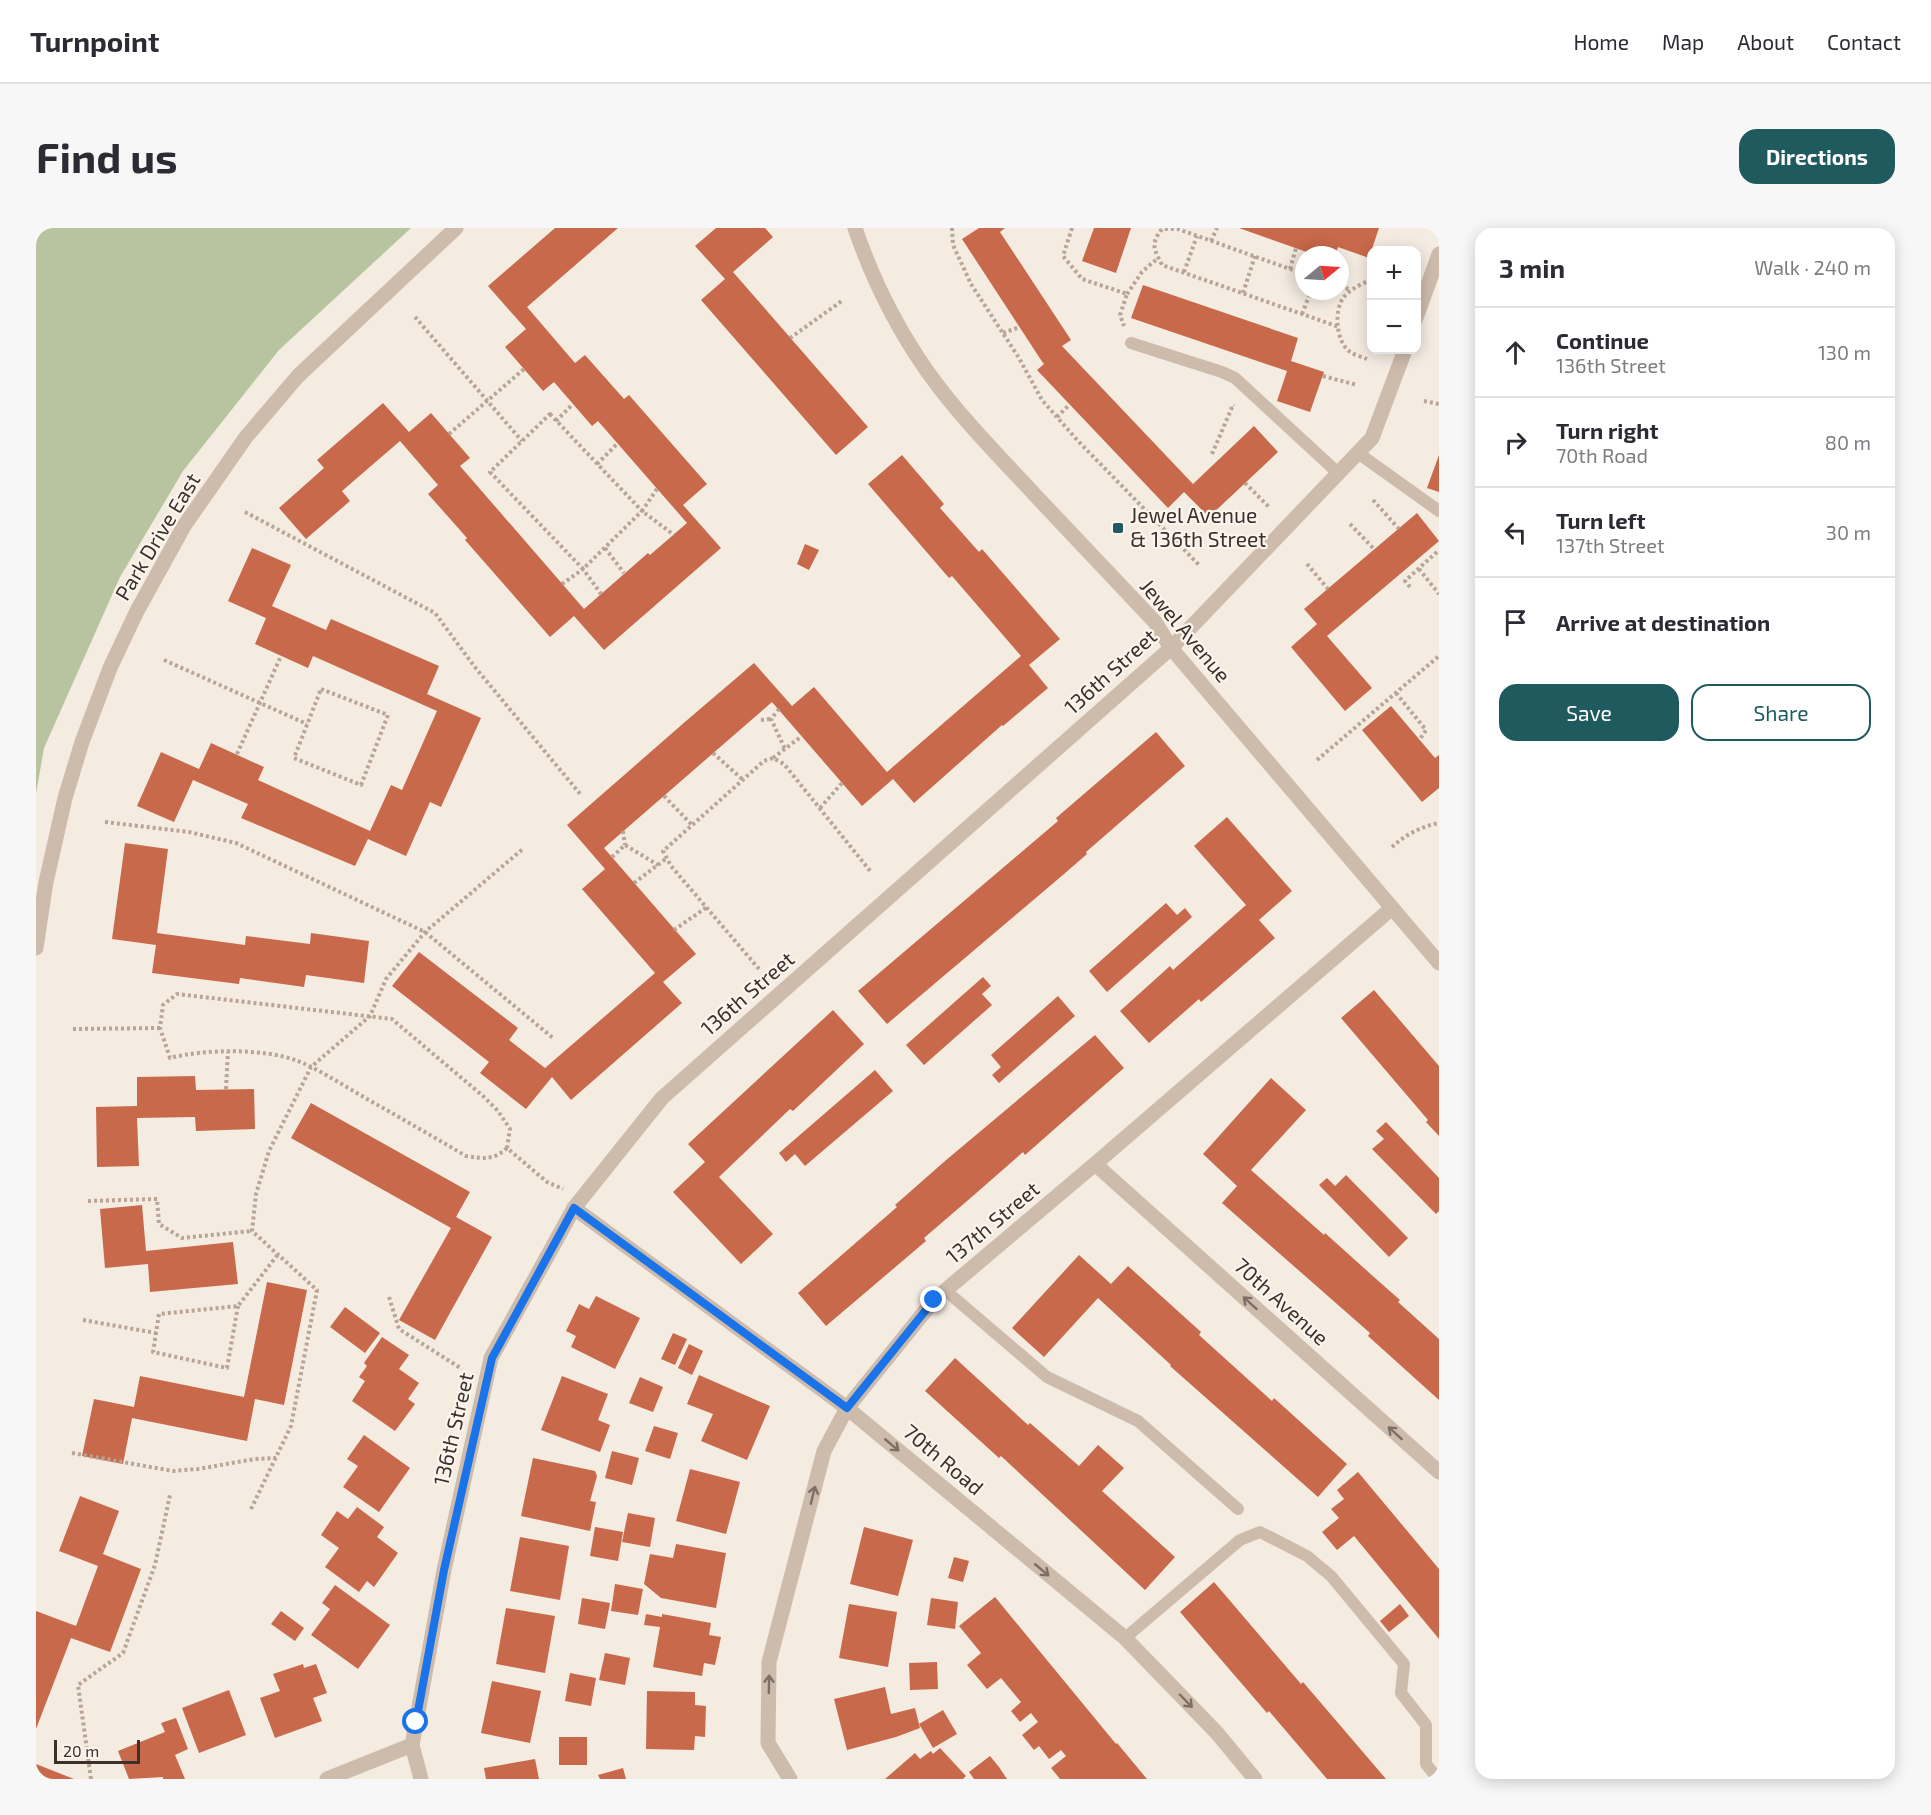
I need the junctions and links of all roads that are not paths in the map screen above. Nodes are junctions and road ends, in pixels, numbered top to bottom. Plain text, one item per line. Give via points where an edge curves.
1 (456, 228) edge
2 (855, 228) edge
3 (1439, 254) edge
4 (1421, 304) edge
5 (1131, 342) dead end
6 (1404, 354) edge
7 (1358, 453) junction
8 (1338, 473) junction
9 (1439, 511) edge
10 (1171, 648) junction
11 (1392, 908) junction
12 (36, 948) edge
13 (1439, 963) edge
14 (1095, 1164) junction
15 (578, 1203) junction
16 (945, 1290) junction
17 (847, 1408) junction
18 (1439, 1472) edge
19 (1238, 1509) dead end
20 (1125, 1638) junction
21 (412, 1745) junction
22 (336, 1778) edge
23 (422, 1779) edge
24 (790, 1779) edge
25 (1255, 1779) edge
26 (1438, 1779) edge

1 - 12 street, Park Drive East via 298,376 246,437 184,526 136,611 82,742 46,882
2 - 10 street, Jewel Avenue via 896,320 926,370 982,438 1155,622
3 - 4 street
5 - 8 lane via 1235,378
6 - 7 street, 136th Street via 1372,438
7 - 8 street, 136th Street
7 - 9 lane
8 - 10 street, 136th Street
10 - 11 street, Jewel Avenue
10 - 15 street, 136th Street via 662,1098
11 - 13 street, Jewel Avenue
11 - 14 street, 137th Street
14 - 16 street, 137th Street
18 -> 14 street, 70th Avenue
15 - 17 street, 70th Road
15 - 21 street, 136th Street via 492,1358 444,1570
16 - 17 street, 137th Street
16 - 19 lane via 1047,1377 1138,1421
17 -> 20 street, 70th Road
24 -> 17 street, 137th Street via 768,1743 769,1662 824,1451
20 -> 25 street, 70th Road via 1217,1733
20 - 26 lane via 1240,1540 1260,1532 1307,1556 1331,1576 1404,1664 1401,1693 1426,1725 1426,1764
21 - 22 street
21 - 23 street

